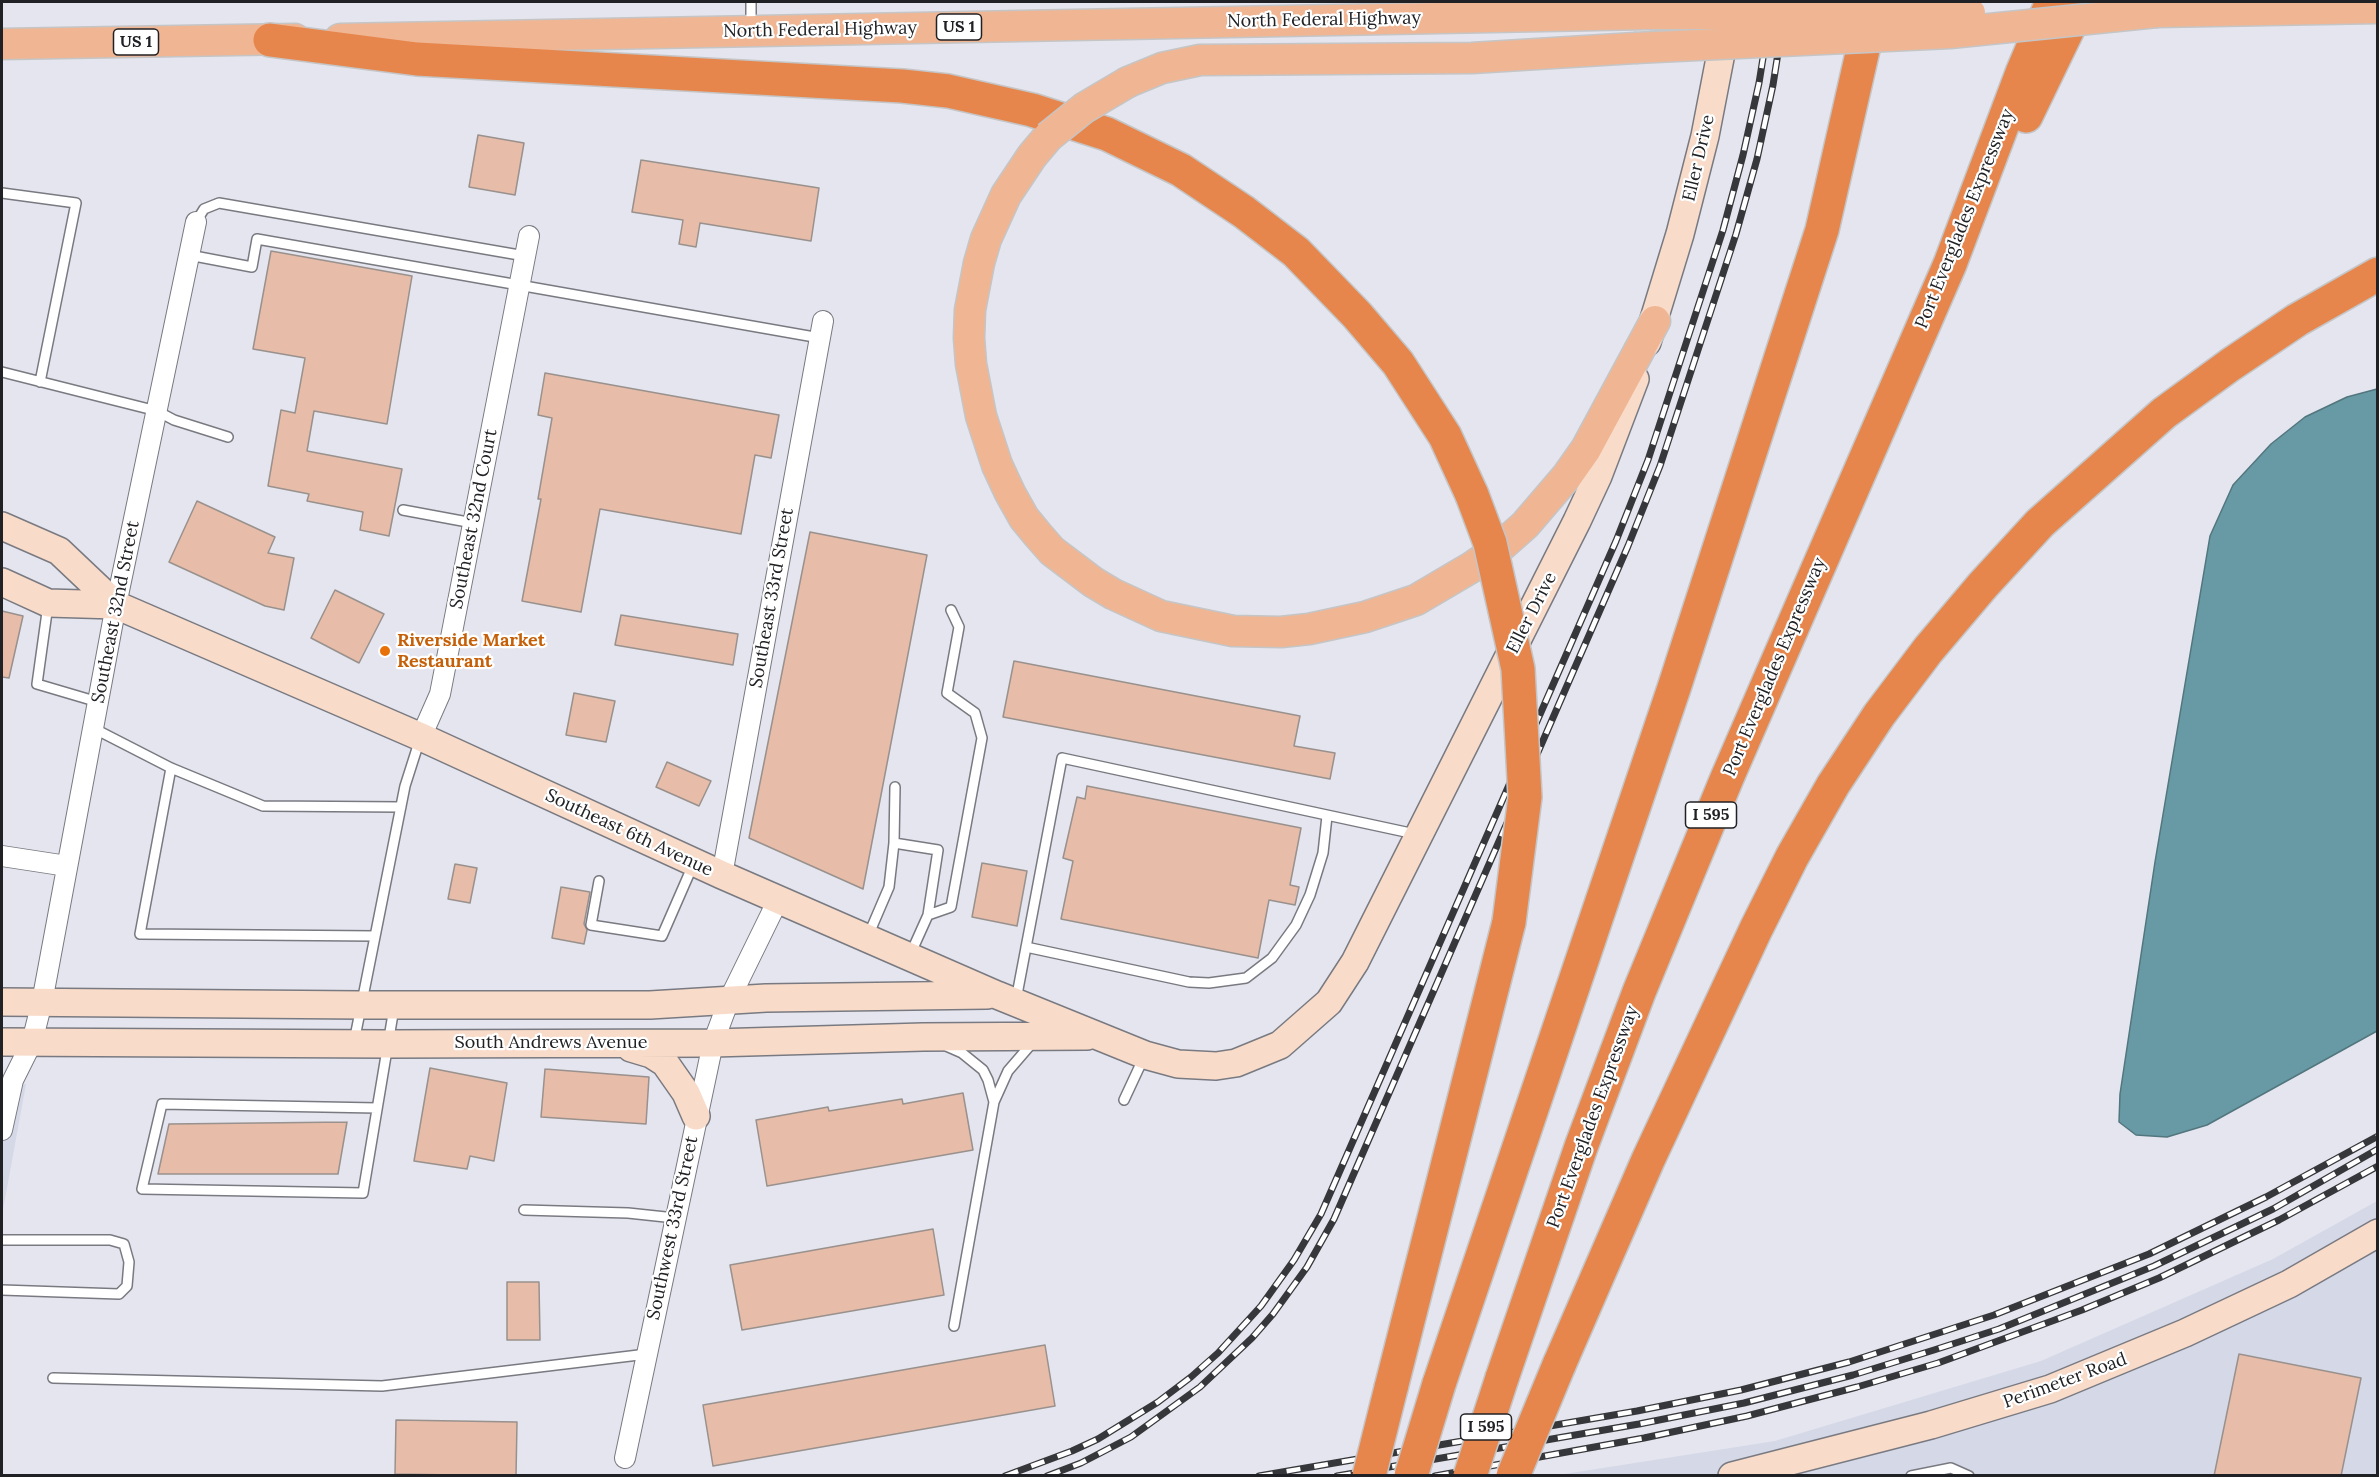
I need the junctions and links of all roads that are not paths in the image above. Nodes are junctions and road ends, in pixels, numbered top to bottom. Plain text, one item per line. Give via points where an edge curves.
1 (751, 2) edge
2 (1731, 2) edge
3 (1874, 2) edge
4 (1899, 2) edge
5 (2052, 2) edge
6 (2081, 2) edge
7 (2378, 9) edge
8 (2157, 12) junction
9 (751, 31) junction
10 (270, 40) junction
11 (2, 44) edge
12 (2, 193) edge
13 (196, 222) joint
14 (1822, 230) junction
15 (529, 236) dead end
16 (189, 255) junction
17 (525, 256) junction
18 (1950, 264) junction
19 (2378, 274) edge
20 (519, 286) junction
21 (1655, 321) junction
22 (821, 329) joint
23 (2, 372) edge
24 (40, 382) junction
25 (157, 411) junction
26 (228, 437) dead end
27 (403, 510) dead end
28 (473, 523) junction
29 (2, 526) edge
30 (2, 582) edge
31 (48, 603) junction
32 (116, 605) junction
33 (951, 610) dead end
34 (98, 702) junction
35 (93, 728) junction
36 (421, 736) junction
37 (171, 768) junction
38 (894, 787) dead end
39 (401, 807) junction
40 (1327, 816) junction
41 (1420, 835) junction
42 (894, 843) junction
43 (2, 856) edge
44 (694, 862) junction
45 (67, 866) junction
46 (722, 876) junction
47 (599, 881) dead end
48 (778, 900) junction
49 (928, 915) junction
50 (375, 936) junction
51 (867, 938) junction
52 (1026, 947) junction
53 (910, 957) junction
54 (1007, 998) junction
55 (729, 1000) junction
56 (2, 1002) edge
57 (42, 1002) junction
58 (361, 1005) junction
59 (394, 1005) junction
60 (1039, 1036) junction
61 (1100, 1036) junction
62 (923, 1037) junction
63 (2, 1042) edge
64 (32, 1042) junction
65 (616, 1043) junction
66 (713, 1043) junction
67 (353, 1044) junction
68 (387, 1044) junction
69 (1145, 1055) junction
70 (1124, 1100) dead end
71 (994, 1101) junction
72 (377, 1108) junction
73 (696, 1116) junction
74 (2, 1130) edge
75 (524, 1210) dead end
76 (675, 1218) junction
77 (2378, 1233) edge
78 (2, 1240) edge
79 (2, 1290) edge
80 (954, 1326) dead end
81 (647, 1354) junction
82 (54, 1377) dead end
83 (625, 1458) dead end
84 (1370, 1476) edge
85 (1411, 1476) edge
86 (1470, 1476) edge
87 (1513, 1476) edge
88 (1732, 1476) edge
89 (1911, 1476) edge
90 (1969, 1476) edge

1 - 9 lane
2 - 21 street, Eller Drive via 1705,136
3 - 14 highway
4 - 14 highway
5 - 18 highway, Port Everglades Expressway
6 - 18 highway
7 - 8 main road, North Federal Highway / US 1
8 - 9 main road, North Federal Highway / US 1, bridge via 1649,14
8 - 21 main road, bridge via 1950,33 1472,58 1180,63 1128,82 1084,108 1048,137 1032,156 1006,195 986,239 970,310 969,338 981,416 997,465 1024,518 1052,551 1093,582 1161,616 1233,631 1281,632 1365,618 1416,600 1499,548 1525,525 1586,449
9 - 10 main road, North Federal Highway / US 1
10 - 11 main road, US 1
10 - 84 highway, bridge via 417,59 902,86 948,91 1032,110 1107,134 1181,170 1244,213 1296,252 1358,315 1398,363 1445,436 1490,543 1518,669 1525,797 1509,922
12 - 24 lane via 76,203
13 - 16 street, Southeast 32nd Street
13 - 17 lane via 204,209 219,203
14 - 85 highway, bridge
15 - 17 street, Southeast 32nd Court
16 - 20 lane via 252,267 257,239
16 - 25 street, Southeast 32nd Street
17 - 20 street, Southeast 32nd Court
18 - 86 highway, Port Everglades Expressway / I 595, bridge via 1651,962 1577,1158
19 - 87 highway, bridge via 2297,320 2164,413 2040,523 1928,650 1879,715 1792,857 1736,971 1653,1149
20 - 22 lane
20 - 28 street, Southeast 32nd Court
21 - 41 street, Eller Drive via 1577,521
22 - 46 street, Southeast 33rd Street
23 - 24 lane
24 - 25 lane
25 - 26 lane
25 - 32 street, Southeast 32nd Street
27 - 28 lane
28 - 36 street, Southeast 32nd Court via 440,694
29 - 32 street, Southeast 6th Avenue via 59,551
30 - 31 street, Southeast 6th Avenue
31 - 32 street, Southeast 6th Avenue
31 - 34 lane via 37,684
32 - 34 street, Southeast 32nd Street
32 - 36 street, Southeast 6th Avenue
33 - 49 lane via 959,627 946,693 975,713 982,738 951,907
34 - 35 street, Southeast 32nd Street
35 - 37 lane
35 - 45 street, Southeast 32nd Street
36 - 39 lane, Southeast 32nd Court
36 - 44 street, Southeast 6th Avenue
37 - 39 lane via 263,806
37 - 50 lane via 140,934
38 - 42 lane
39 - 50 lane, Southeast 32nd Court
40 - 41 lane
40 - 52 lane via 1323,853 1296,925 1272,958 1246,978 1189,982
40 - 52 lane via 1062,758
41 - 69 street, Eller Drive via 1342,984 1297,1032 1257,1056 1226,1064 1178,1065
42 - 49 lane via 938,850
42 - 51 lane via 889,887
43 - 45 street
44 - 46 street, Southeast 6th Avenue
44 - 47 lane via 662,936 591,925
45 - 57 street, Southeast 32nd Street
46 - 48 street, Southeast 6th Avenue
48 - 51 street, Southeast 6th Avenue
48 - 55 street, Southwest 33rd Street
49 - 53 lane
50 - 58 lane, Southeast 32nd Court
51 - 53 street, Southeast 6th Avenue
52 - 54 lane
53 - 54 street, Southeast 6th Avenue
54 - 55 street
54 - 61 street, Southeast 6th Avenue
55 - 59 street via 650,1005
55 - 66 street, Southwest 33rd Street
56 - 57 street
57 - 58 street
57 - 64 street, Southeast 32nd Street
58 - 59 street
58 - 67 lane, Southeast 32nd Court
59 - 68 lane
60 - 61 street, South Andrews Avenue
60 - 62 street, South Andrews Avenue
60 - 71 lane via 1008,1071
61 - 69 street, Southeast 6th Avenue
62 - 66 street, South Andrews Avenue
62 - 71 lane via 974,1061 983,1070
63 - 64 street, South Andrews Avenue
64 - 67 street, South Andrews Avenue
64 - 74 street, Southeast 32nd Street via 13,1080
65 - 66 street, South Andrews Avenue
65 - 68 street, South Andrews Avenue
65 - 73 street via 651,1054 665,1063
66 - 73 street, Southwest 33rd Street
67 - 68 street, South Andrews Avenue
68 - 72 lane
69 - 70 lane
71 - 80 lane
72 - 72 lane via 363,1193 142,1189 162,1104
73 - 76 street, Southwest 33rd Street
75 - 76 lane
76 - 81 street, Southwest 33rd Street
77 - 88 street, Perimeter Road via 2278,1289 2050,1389 1931,1425
78 - 79 lane via 110,1240 124,1244 129,1262 127,1286 119,1294
81 - 82 lane via 382,1386
81 - 83 street, Southwest 33rd Street
89 - 90 lane via 1951,1468

